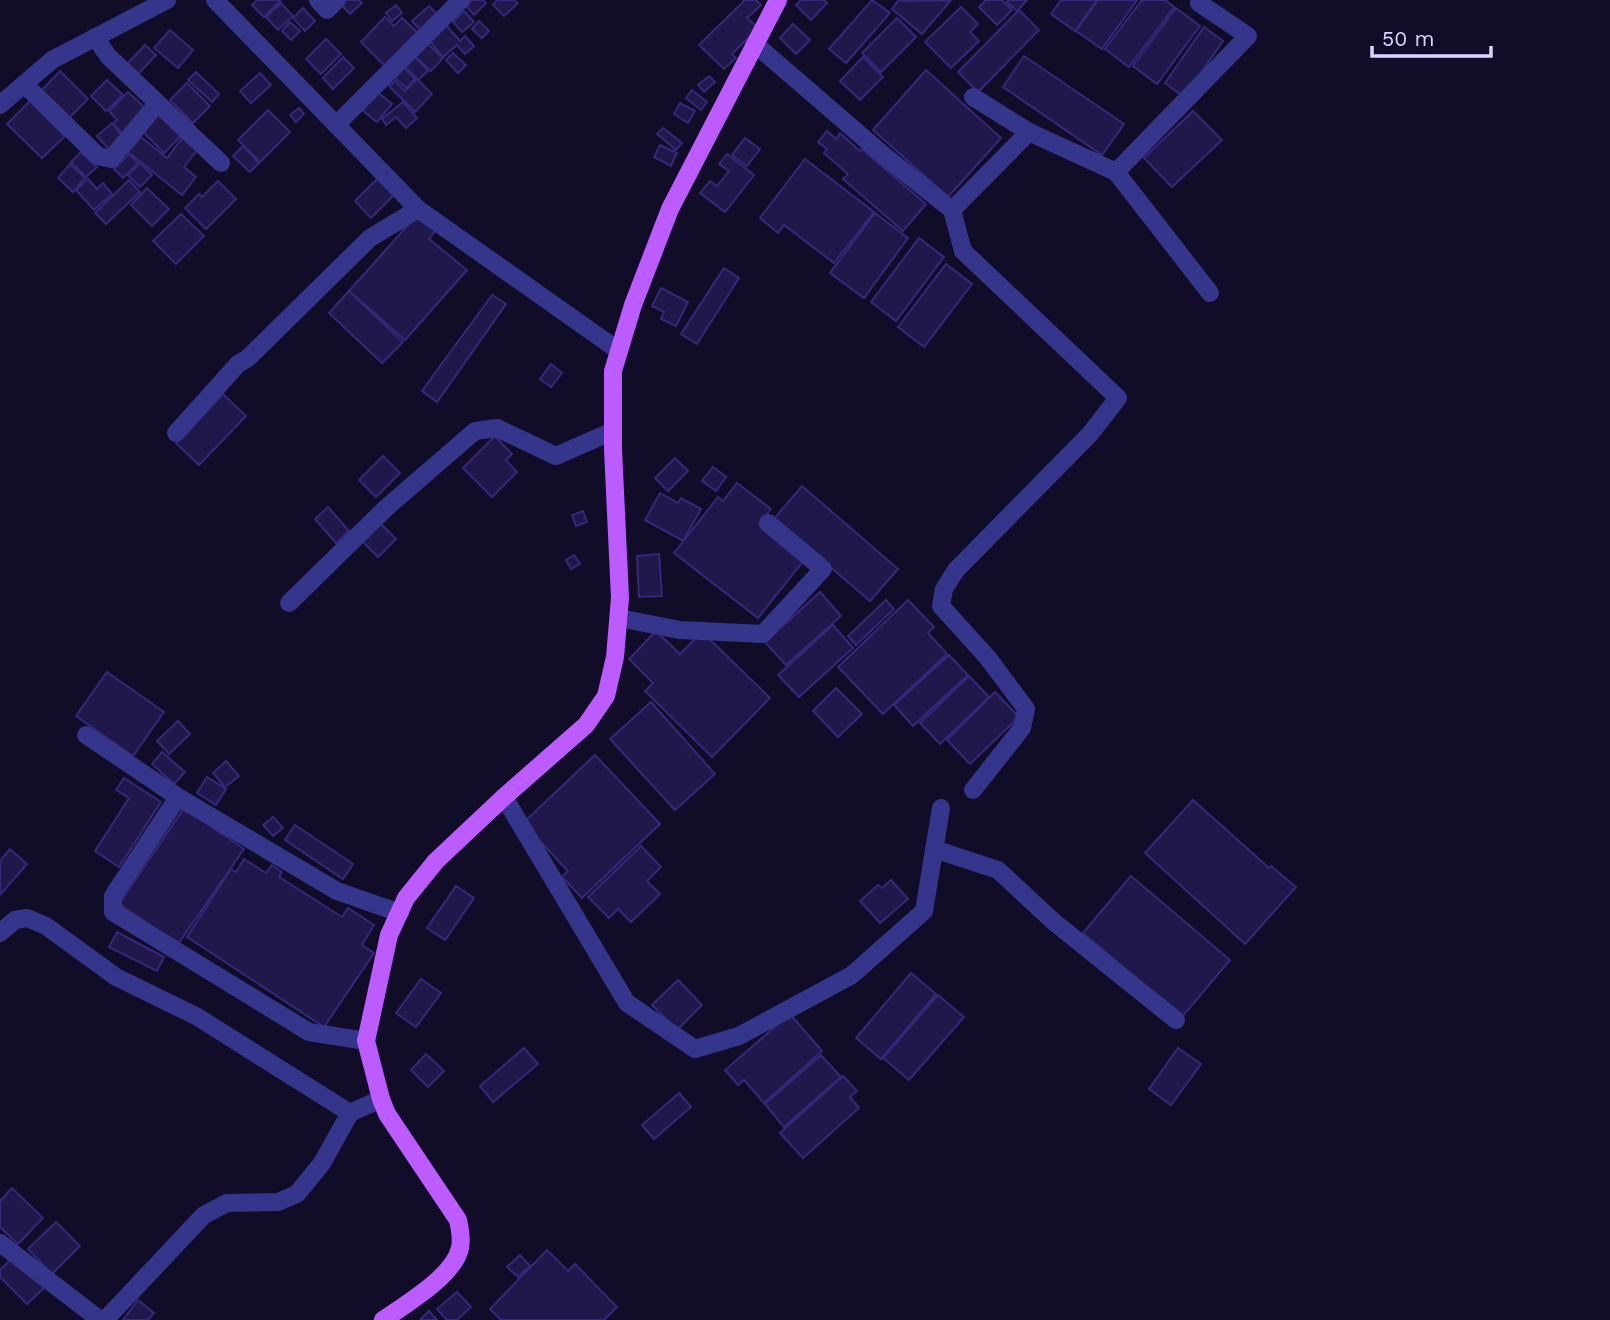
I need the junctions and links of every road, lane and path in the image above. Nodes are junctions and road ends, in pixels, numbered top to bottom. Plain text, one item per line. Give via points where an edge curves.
1 (167, 0) edge
2 (215, 0) edge
3 (318, 0) edge
4 (337, 0) edge
5 (461, 0) edge
6 (778, 0) edge
7 (1199, 3) dead end
8 (95, 37) junction
9 (755, 44) junction
10 (24, 85) junction
11 (972, 97) dead end
12 (157, 104) junction
13 (0, 105) edge
14 (336, 125) junction
15 (1029, 132) junction
16 (221, 163) dead end
17 (1116, 172) junction
18 (418, 209) junction
19 (952, 210) junction
20 (1210, 293) dead end
21 (619, 351) junction
22 (613, 431) junction
23 (176, 433) dead end
24 (768, 523) dead end
25 (289, 603) dead end
26 (619, 618) junction
27 (86, 735) dead end
28 (973, 790) dead end
29 (178, 797) junction
30 (504, 797) junction
31 (941, 808) dead end
32 (934, 849) junction
33 (400, 913) junction
34 (0, 933) edge
35 (1176, 1020) dead end
36 (366, 1041) junction
37 (381, 1099) junction
38 (350, 1113) junction
39 (0, 1243) edge
40 (103, 1320) edge
41 (383, 1320) edge

1 - 8 street
2 - 14 street
3 - 4 street via 327,10
5 - 14 street
6 - 9 main road
7 - 17 street via 1248,36
8 - 10 street via 52,60
8 - 12 street
9 - 19 street
9 - 21 main road via 670,209
10 - 12 street via 98,156 110,159
10 - 13 street
11 - 15 street
12 - 16 street
14 - 18 street
15 - 17 street
15 - 19 street
17 - 20 street
18 - 21 street
18 - 23 street via 370,238 238,364
19 - 28 street via 963,251 1118,398 1090,434 956,570 944,589 941,606 1026,709 1022,728
21 - 22 main road via 613,371
22 - 25 street via 556,456 497,428 475,431 386,508
22 - 26 main road
24 - 26 street via 823,569 763,635 680,630
26 - 30 main road via 606,696 586,725
27 - 29 street
29 - 33 street via 337,891
29 - 36 street via 113,895 113,912 309,1032
30 - 32 street via 627,1003 695,1049 739,1036 852,975 924,911
30 - 33 main road via 436,861 406,898
31 - 32 street
32 - 35 street via 998,870 1054,922
33 - 36 main road via 389,935
34 - 38 street via 15,920 27,918 46,926 116,976 197,1016
36 - 37 main road
37 - 38 street
37 - 41 main road via 458,1220 461,1233 460,1249 444,1274
38 - 40 street via 298,1194 278,1202 227,1203 204,1214
39 - 40 street

